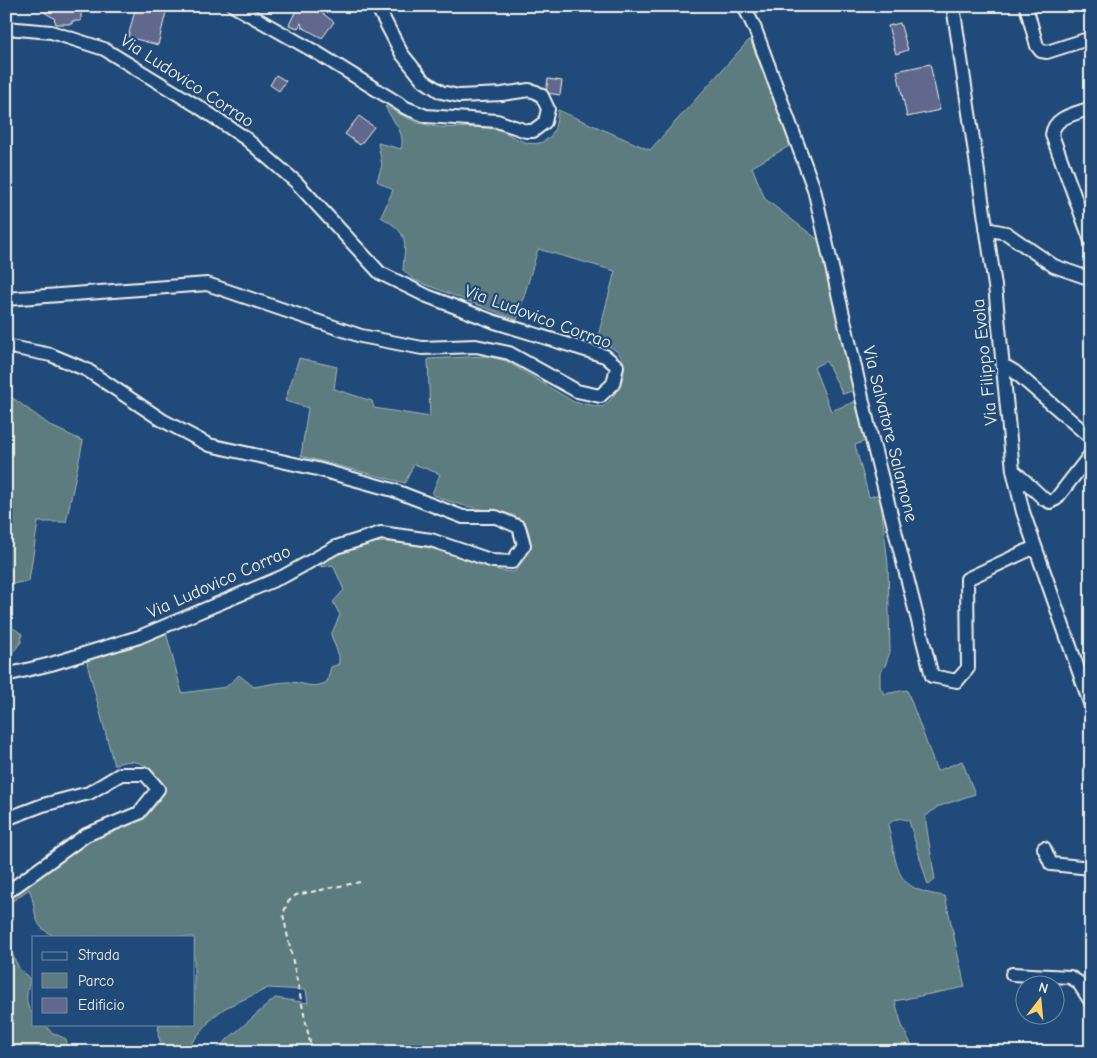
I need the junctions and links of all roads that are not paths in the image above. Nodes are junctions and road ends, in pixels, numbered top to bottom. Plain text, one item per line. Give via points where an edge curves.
1 (234, 6) edge
2 (377, 6) edge
3 (744, 6) edge
4 (953, 6) edge
5 (1026, 6) edge
6 (6, 28) edge
7 (1091, 38) edge
8 (1091, 108) edge
9 (986, 229) junction
10 (1091, 241) edge
11 (1091, 280) edge
12 (6, 299) edge
13 (6, 346) edge
14 (1003, 365) junction
15 (1091, 438) edge
16 (1091, 454) edge
17 (1013, 470) junction
18 (1035, 547) junction
19 (6, 675) edge
20 (1091, 706) edge
21 (6, 819) edge
22 (1044, 848) dead end
23 (1091, 868) edge
24 (6, 892) edge
25 (1012, 974) dead end
26 (1091, 1002) edge

1 - 2 street via 406,108 426,116 497,121 526,131 545,122 548,108 536,92 458,96 441,92 423,80 402,54
3 - 18 street, Via Salvatore Salamone via 814,189 869,428 932,676 957,681 968,668 967,579
4 - 9 street, Via Filippo Evola
5 - 7 street via 1041,51
6 - 12 street, Via Ludovico Corrao via 51,32 104,49 199,107 245,138 296,182 380,273 427,296 495,322 605,356 616,366 613,384 600,396 578,391 509,353 476,346 422,348 362,336 207,284
8 - 10 street via 1061,119 1054,126 1052,135
9 - 11 street via 1014,237 1054,266
9 - 14 street, Via Filippo Evola
13 - 19 street, Via Ludovico Corrao via 51,355 87,370 162,420 209,445 393,490 463,517 496,518 519,527 524,545 512,562 493,561 431,540 382,533 336,547 284,576 139,637
14 - 15 street
14 - 17 street, Via Filippo Evola
16 - 17 street via 1056,499 1050,502
17 - 18 street, Via Filippo Evola
18 - 20 street, Via Filippo Evola
21 - 24 street via 89,793 121,774 145,774 158,789 139,813 86,835
22 - 23 street via 1050,864
25 - 26 street via 1070,977 1078,982

